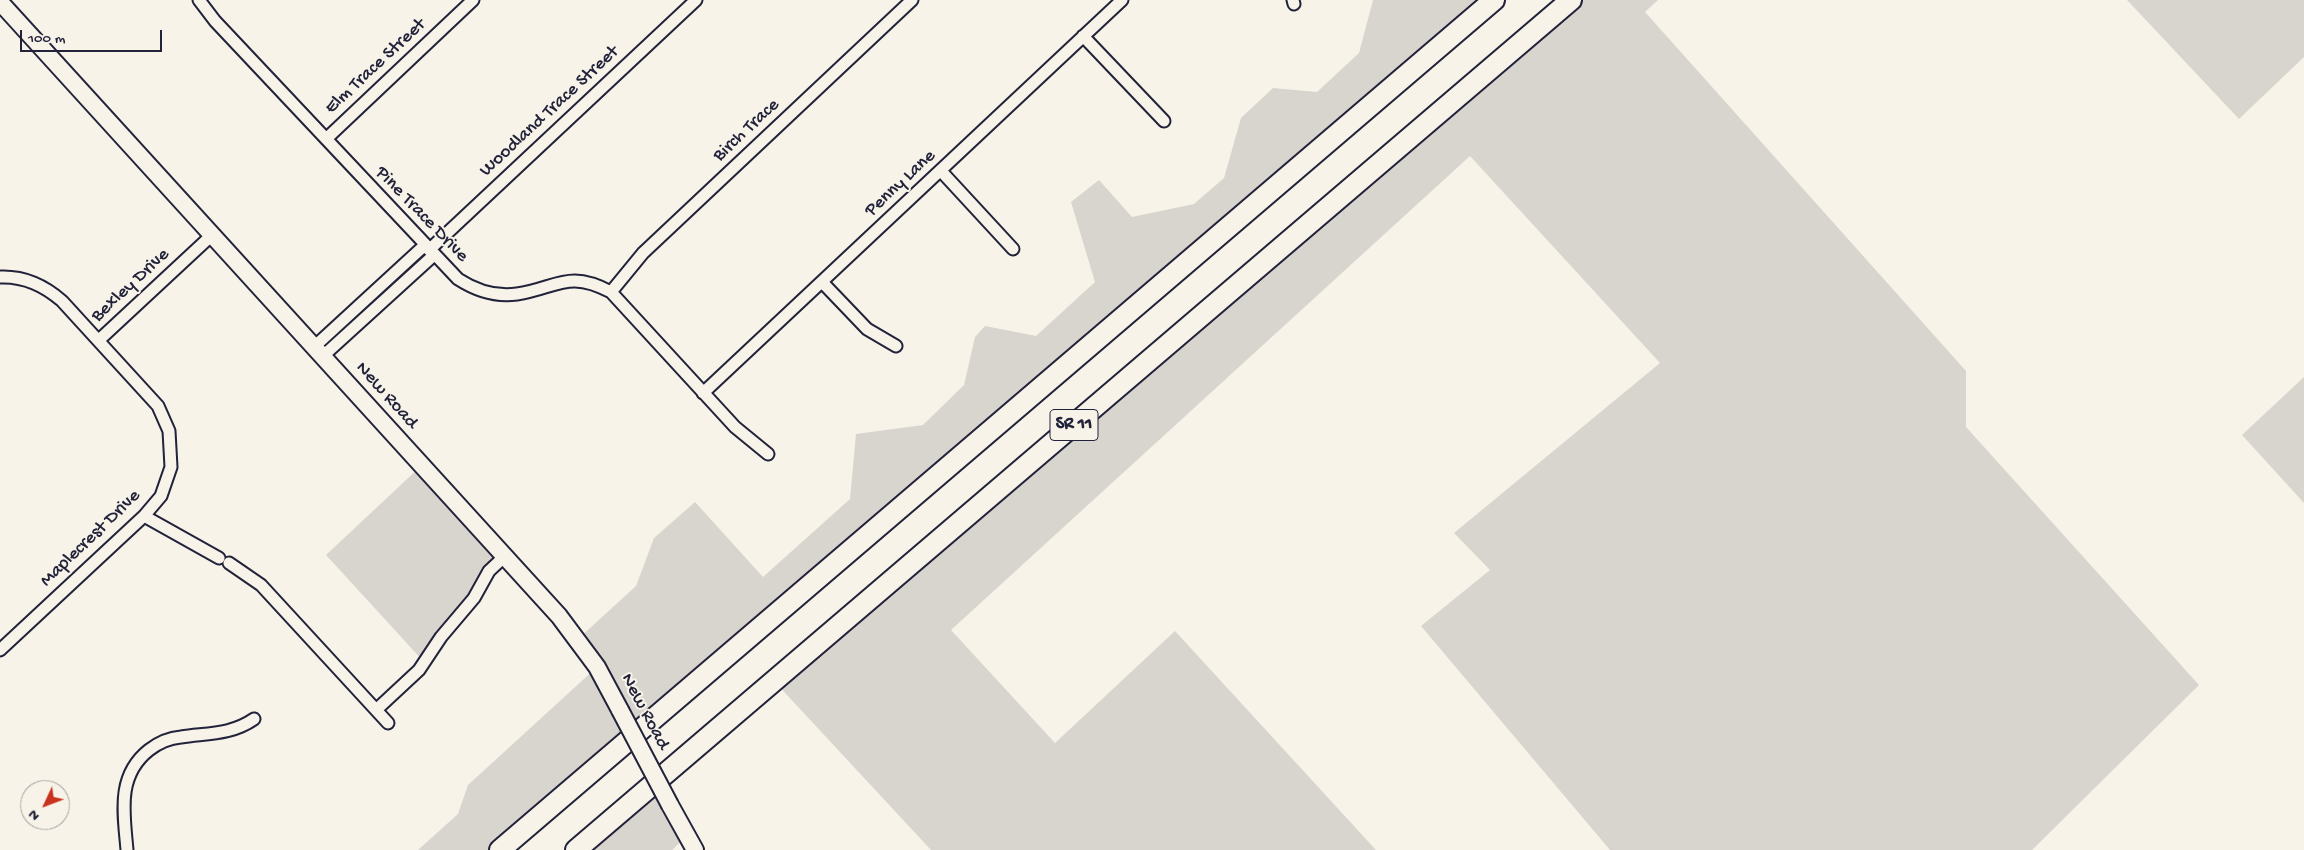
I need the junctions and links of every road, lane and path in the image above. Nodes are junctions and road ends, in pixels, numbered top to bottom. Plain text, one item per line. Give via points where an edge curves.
1 (199, 0) edge
2 (473, 0) edge
3 (696, 0) edge
4 (912, 0) edge
5 (1122, 0) edge
6 (1494, 0) edge
7 (1571, 0) edge
8 (0, 2) edge
9 (1084, 36) junction
10 (1164, 121) dead end
11 (326, 139) junction
12 (941, 171) junction
13 (212, 235) junction
14 (1013, 249) dead end
15 (429, 250) junction
16 (0, 276) edge
17 (822, 282) junction
18 (611, 292) junction
19 (98, 340) junction
20 (896, 346) dead end
21 (318, 352) junction
22 (703, 394) junction
23 (768, 454) dead end
24 (144, 516) junction
25 (505, 556) junction
26 (0, 650) edge
27 (376, 710) junction
28 (254, 719) dead end
29 (388, 723) dead end
30 (127, 850) edge
31 (500, 850) edge
32 (576, 850) edge
33 (695, 850) edge

1 - 11 street, Pine Trace Drive
2 - 11 street, Elm Trace Street
3 - 15 street, Woodland Trace Street
4 - 18 street, Birch Trace via 643,253
5 - 9 street, Penny Lane
6 - 31 highway, SR 11
7 - 32 highway, SR 11
8 - 13 street, New Road
9 - 10 street
9 - 12 street, Penny Lane
11 - 15 street, Pine Trace Drive
12 - 14 street
12 - 17 street, Penny Lane
13 - 19 street, Bexley Drive
13 - 21 street, New Road
15 - 18 street, Pine Trace Drive via 458,278 488,292 516,294 571,281 592,284
15 - 21 street, Woodland Trace Street
16 - 19 street, Bexley Drive via 19,278 45,288 62,301
17 - 20 street via 867,329
17 - 22 street, Penny Lane
18 - 22 street, Pine Trace Drive
19 - 24 street, Maplecrest Drive via 153,399 169,431 172,455 168,478 161,496
21 - 25 street, New Road
22 - 23 street, Pine Trace Drive via 735,427
24 - 26 street, Maplecrest Drive
24 - 27 street via 261,584
25 - 27 street via 489,571 474,598 441,637 419,670
25 - 33 street, New Road, bridge via 574,633 597,667
27 - 29 street
28 - 30 street via 222,733 168,740 143,755 131,771 124,790

